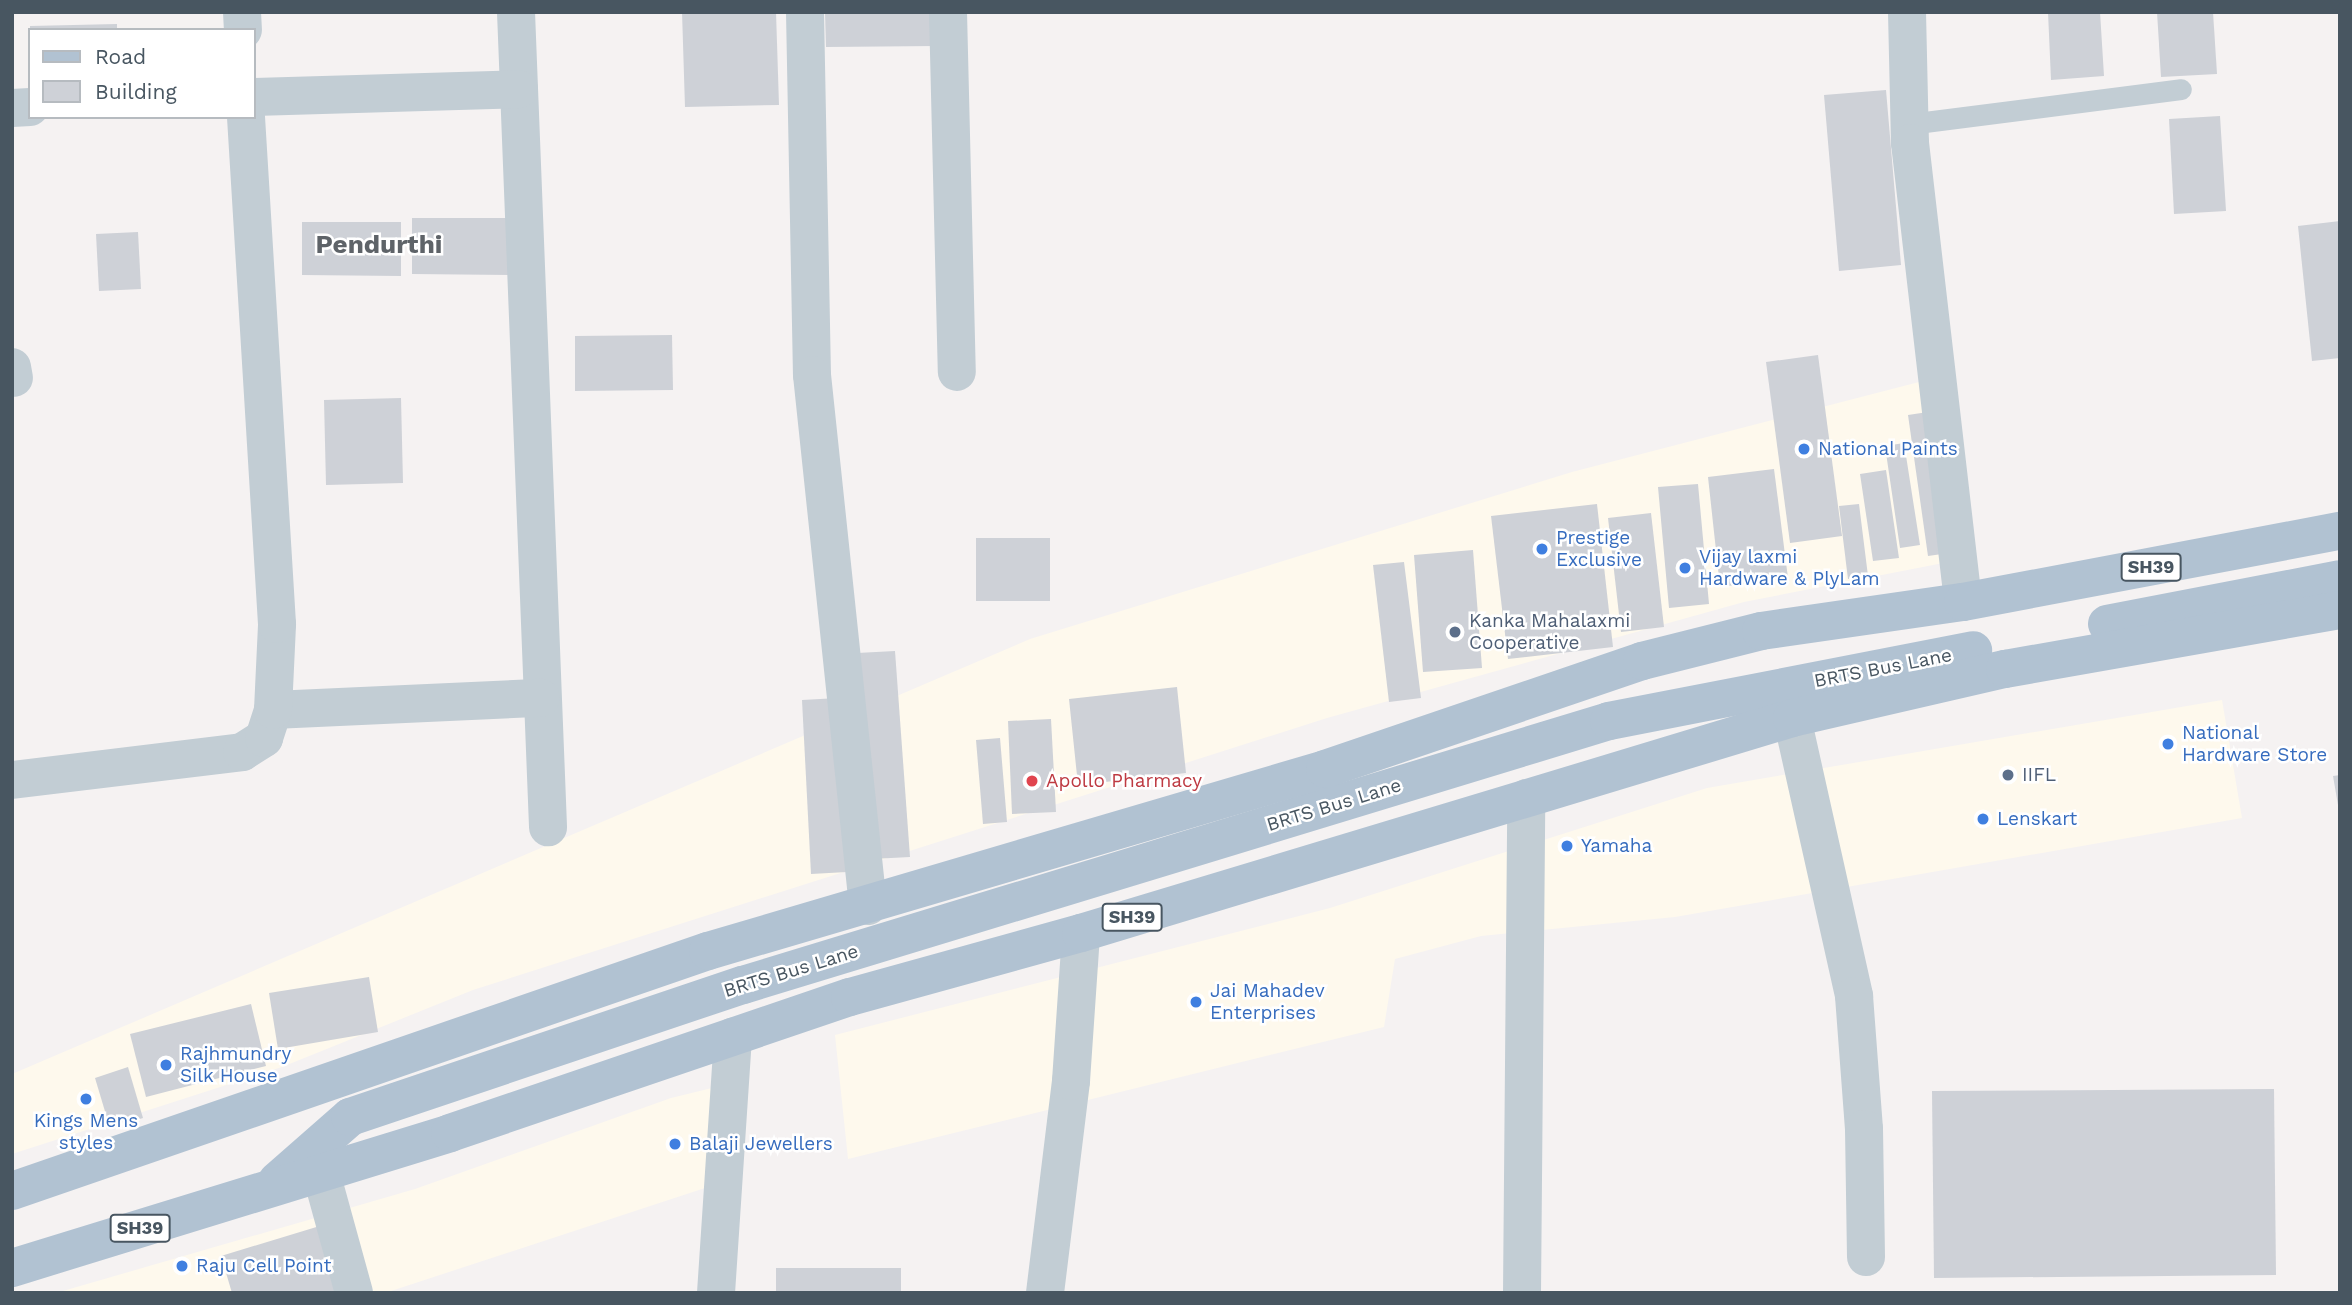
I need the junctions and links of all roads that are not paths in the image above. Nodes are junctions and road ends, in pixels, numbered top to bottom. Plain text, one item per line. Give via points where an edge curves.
1 (516, 12) edge
2 (805, 12) edge
3 (948, 12) edge
4 (1907, 12) edge
5 (519, 89) junction
6 (2180, 89) dead end
7 (256, 97) edge
8 (246, 119) edge
9 (1909, 124) junction
10 (957, 372) dead end
11 (2340, 531) edge
12 (2340, 579) edge
13 (1963, 602) junction
14 (2340, 610) edge
15 (541, 698) junction
16 (273, 710) junction
17 (1792, 718) junction
18 (12, 780) edge
19 (1526, 798) junction
20 (548, 827) dead end
21 (868, 906) junction
22 (1081, 933) junction
23 (733, 1037) junction
24 (256, 1105) junction
25 (350, 1117) junction
26 (321, 1173) junction
27 (267, 1189) junction
28 (12, 1191) edge
29 (1866, 1257) dead end
30 (12, 1268) edge
31 (354, 1293) edge
32 (716, 1293) edge
33 (1045, 1293) edge
34 (1522, 1293) edge

1 - 5 street
2 - 21 street via 812,375
3 - 10 street
4 - 9 street
5 - 7 street
5 - 15 street
6 - 9 lane
8 - 16 street via 277,624
9 - 13 street via 1924,290
11 - 13 main road, SH39
12 - 25 main road, BRTS Bus Lane via 1609,721 744,985
13 - 21 main road, SH39 via 1761,631 1642,661 1325,769
14 - 17 main road, SH39 via 2004,669
15 - 16 street
15 - 20 street
16 - 18 street via 264,738 242,752
17 - 19 main road, SH39
17 - 29 street via 1854,996 1864,1129
19 - 22 main road, SH39
19 - 34 street
21 - 24 main road, SH39 via 708,951
22 - 23 main road, SH39 via 850,997
22 - 33 street via 1071,1081
23 - 26 main road, SH39
23 - 32 street
24 - 25 main road
24 - 28 main road, SH39
25 - 27 main road
26 - 27 main road, SH39
26 - 31 street
27 - 30 main road, SH39

